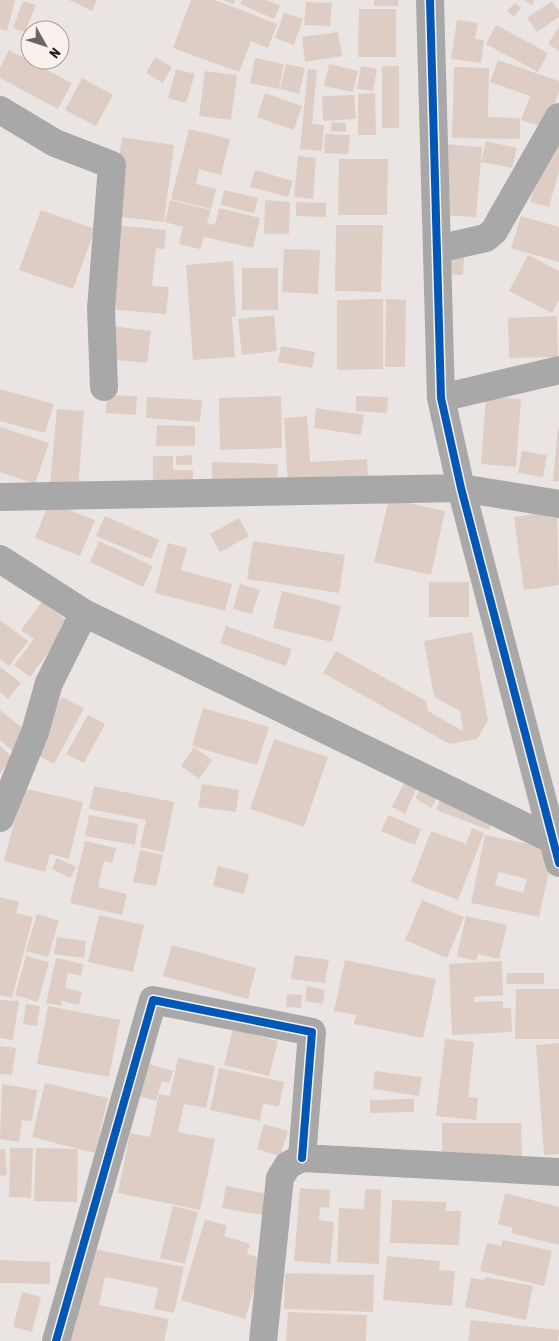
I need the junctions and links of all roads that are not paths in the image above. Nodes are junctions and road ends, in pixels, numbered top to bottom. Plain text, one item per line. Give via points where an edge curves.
1 (430, 0) edge
2 (0, 110) edge
3 (559, 117) edge
4 (437, 249) junction
5 (559, 370) edge
6 (104, 387) dead end
7 (441, 398) junction
8 (461, 488) junction
9 (0, 497) edge
10 (559, 504) edge
11 (0, 559) edge
12 (84, 613) junction
13 (0, 818) edge
14 (556, 848) edge
15 (302, 1158) junction
16 (559, 1172) edge
17 (56, 1341) edge
18 (263, 1341) edge

1 - 4 street
2 - 6 street via 55,143 112,165 101,309
3 - 4 street via 494,231 486,238
4 - 7 street
5 - 7 street
7 - 8 street
8 - 9 street
8 - 10 street
8 - 14 street
11 - 12 street
12 - 13 street via 49,683 35,732
12 - 14 street
15 - 16 street
15 - 17 street via 312,1032 153,1000
15 - 18 street via 288,1165 280,1178

